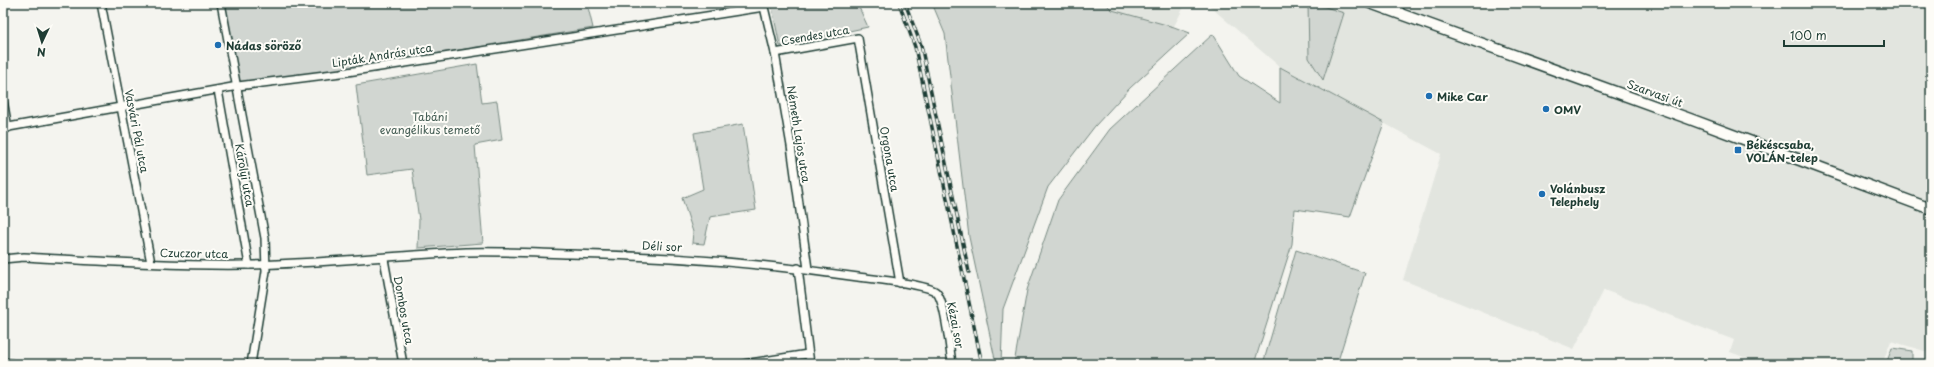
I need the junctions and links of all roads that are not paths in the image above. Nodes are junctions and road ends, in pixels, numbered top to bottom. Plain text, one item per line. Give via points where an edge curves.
1 (102, 3) edge
2 (221, 3) edge
3 (1370, 3) edge
4 (1393, 3) edge
5 (764, 5) edge
6 (1401, 13) junction
7 (858, 38) joint
8 (775, 53) junction
9 (238, 86) junction
10 (218, 90) junction
11 (3, 100) edge
12 (122, 108) junction
13 (5, 128) edge
14 (1931, 209) edge
15 (3, 259) edge
16 (384, 259) junction
17 (151, 263) junction
18 (267, 264) junction
19 (250, 265) junction
20 (798, 268) junction
21 (808, 269) junction
22 (900, 283) junction
23 (936, 292) joint
24 (808, 354) junction
25 (3, 362) edge
26 (13, 364) edge
27 (251, 364) edge
28 (403, 364) edge
29 (744, 364) edge
30 (810, 364) edge
31 (952, 364) edge

1 - 12 street, Vasvári Pál utca
2 - 9 street
3 - 6 main road, Szarvasi út
4 - 6 street
5 - 8 street, Németh Lajos utca
5 - 9 street, Lipták András utca via 341,73
6 - 14 main road, Szarvasi út
7 - 8 street, Csendes utca
7 - 22 street, Orgona utca
8 - 21 street, Németh Lajos utca
9 - 10 street, Lipták András utca
9 - 18 street via 265,238
10 - 12 street, Lipták András utca
10 - 19 street, Károlyi utca
11 - 13 street
12 - 13 street, Lipták András utca
12 - 17 street, Vasvári Pál utca
15 - 17 street, Czuczor utca via 24,257
16 - 18 street, Czuczor utca
16 - 20 street, Déli sor via 467,252 595,254 730,261
16 - 28 street, Dombos utca
17 - 19 street, Czuczor utca
18 - 19 street, Czuczor utca
18 - 27 street
20 - 21 street, Déli sor
20 - 24 street
21 - 22 street, Déli sor
22 - 23 street, Déli sor
23 - 31 street, Kézai sor via 942,306
24 - 29 street
24 - 30 street
25 - 26 street

